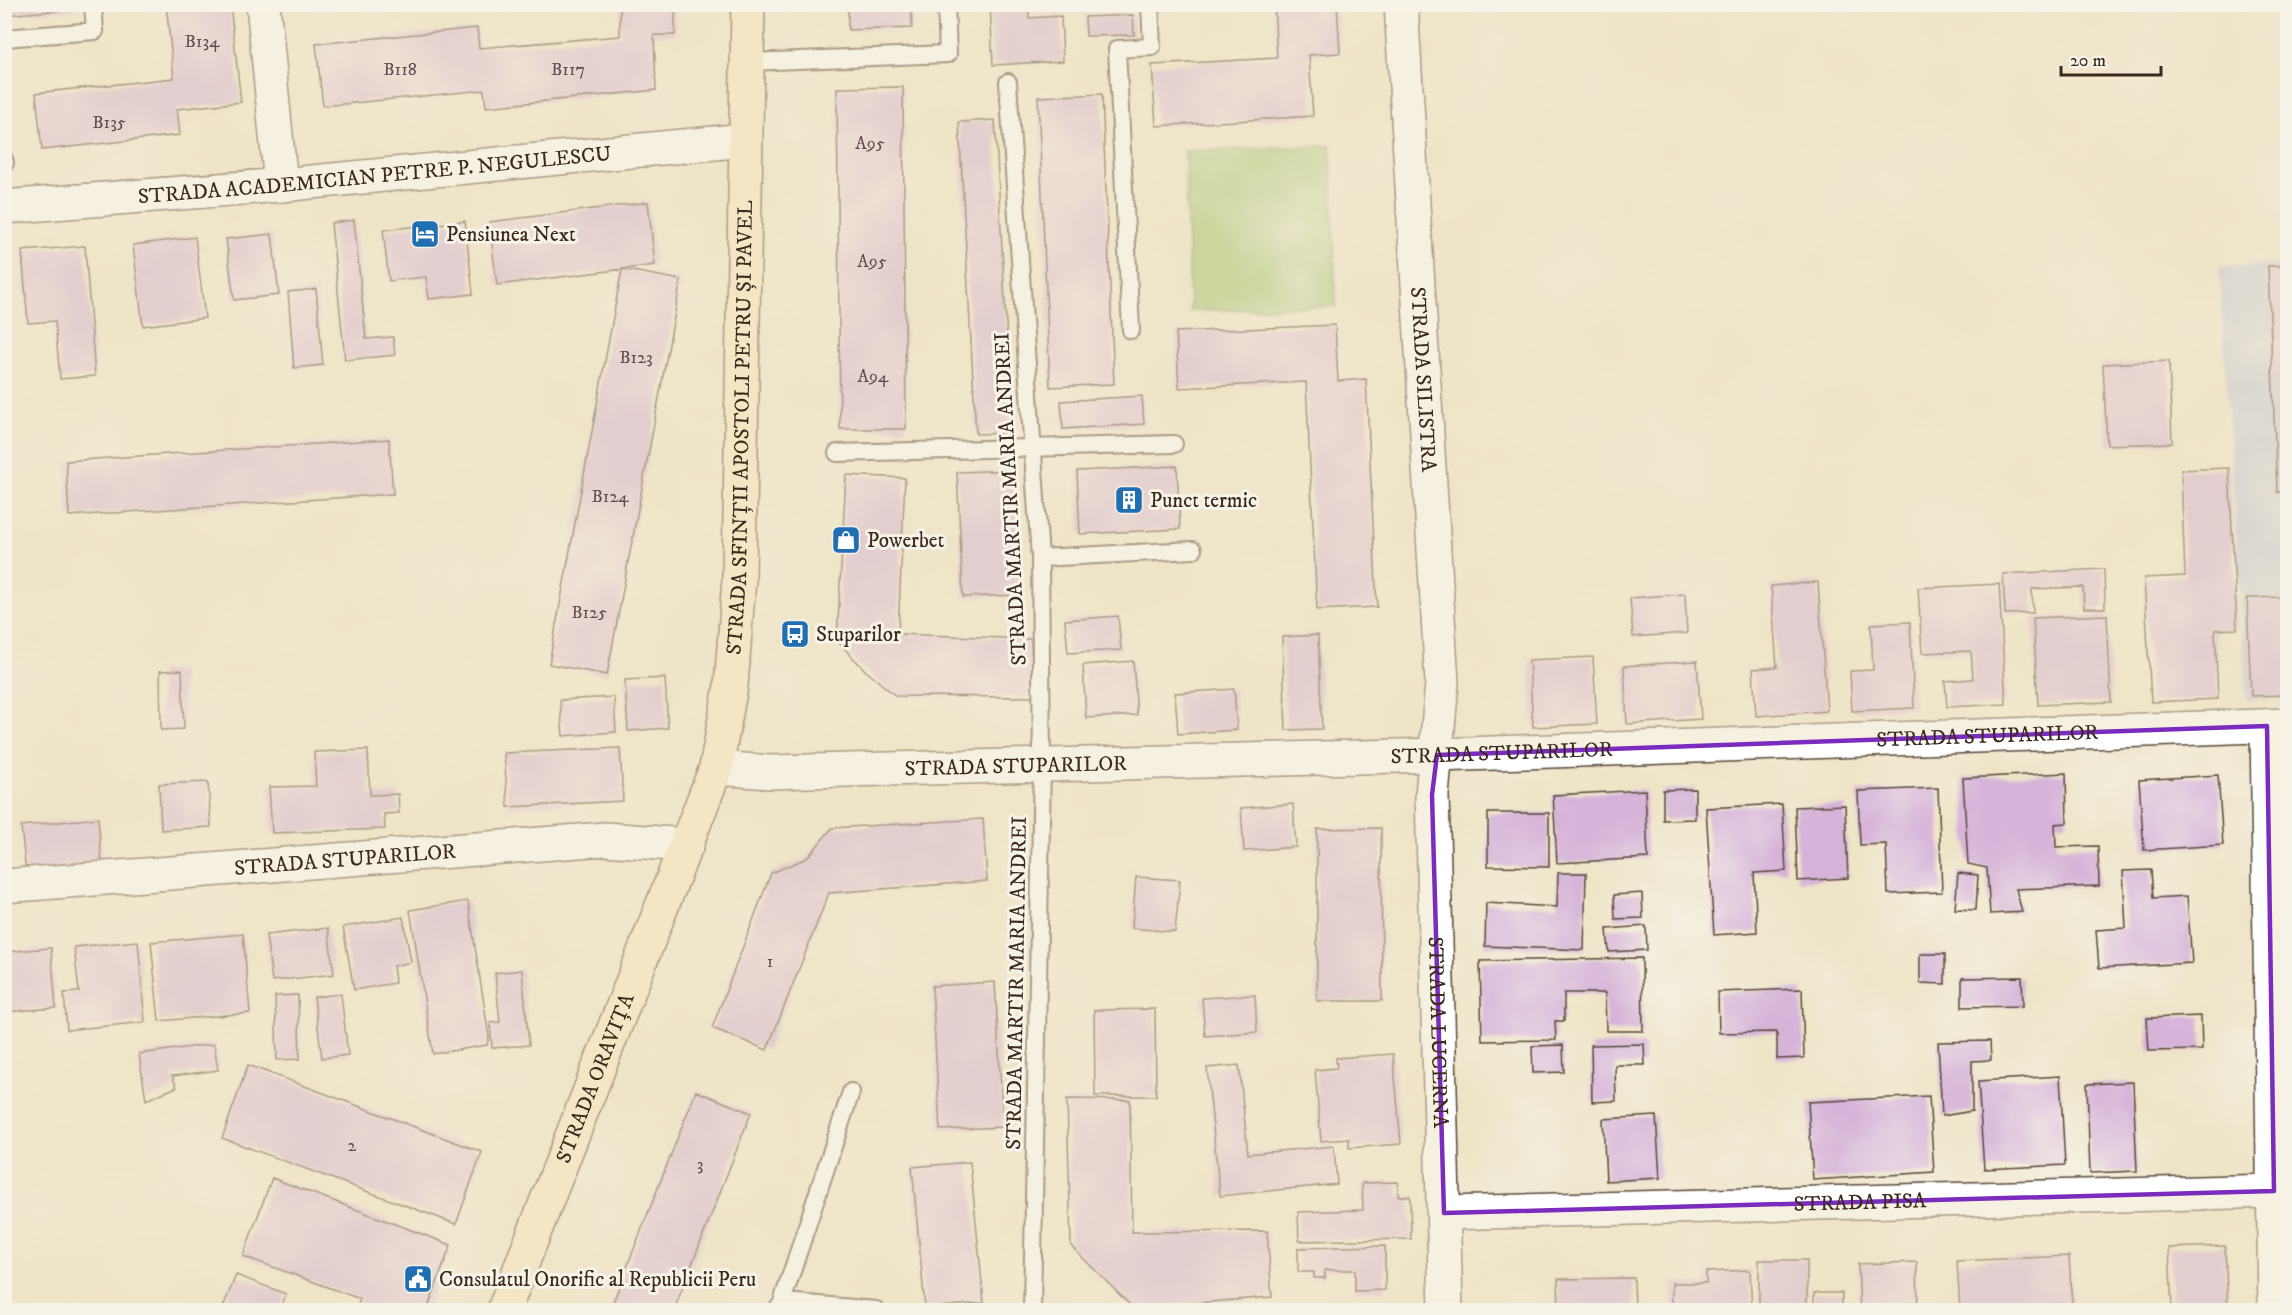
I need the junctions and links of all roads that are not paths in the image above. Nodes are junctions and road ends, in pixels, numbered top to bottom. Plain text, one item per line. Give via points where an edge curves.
1 (93, 4) edge
2 (263, 4) edge
3 (748, 4) edge
4 (946, 4) edge
5 (1150, 4) edge
6 (1401, 4) edge
7 (4, 38) edge
8 (747, 62) junction
9 (1008, 82) dead end
10 (746, 140) junction
11 (4, 159) edge
12 (5, 163) edge
13 (281, 185) junction
14 (4, 207) edge
15 (1131, 330) dead end
16 (1174, 444) dead end
17 (1033, 448) junction
18 (837, 453) dead end
19 (1192, 550) dead end
20 (1040, 558) junction
21 (2277, 726) edge
22 (1437, 755) junction
23 (1042, 764) junction
24 (716, 768) junction
25 (687, 845) junction
26 (4, 886) edge
27 (851, 1092) dead end
28 (2274, 1191) junction
29 (1444, 1213) junction
30 (778, 1308) edge
31 (504, 1311) edge
32 (876, 1311) edge
33 (1032, 1311) edge
34 (1446, 1311) edge
35 (2275, 1311) edge

1 - 7 lane via 95,31
2 - 13 street
3 - 8 main road, STRADA SFINȚII APOSTOLI PETRU ȘI PAVEL
4 - 8 lane via 948,54
5 - 15 lane via 1152,47 1117,49
6 - 22 street, STRADA SILISTRA via 1442,683
8 - 10 main road, STRADA SFINȚII APOSTOLI PETRU ȘI PAVEL
9 - 17 lane, STRADA MARTIR MARIA ANDREI
10 - 13 street, STRADA ACADEMICIAN PETRE P. NEGULESCU
10 - 24 main road, STRADA SFINȚII APOSTOLI PETRU ȘI PAVEL via 739,579 731,686
11 - 12 lane
13 - 14 street, STRADA ACADEMICIAN PETRE P. NEGULESCU
16 - 17 lane
17 - 18 lane
17 - 20 lane, STRADA MARTIR MARIA ANDREI
19 - 20 lane
20 - 23 lane, STRADA MARTIR MARIA ANDREI
21 - 22 street, STRADA STUPARILOR
21 - 28 street
22 - 23 street, STRADA STUPARILOR
22 - 29 street, STRADA LUCERNA via 1432,795
23 - 24 street, STRADA STUPARILOR via 770,772
23 - 33 lane, STRADA MARTIR MARIA ANDREI
24 - 25 main road, STRADA SFINȚII APOSTOLI PETRU ȘI PAVEL
25 - 26 street, STRADA STUPARILOR via 605,839
25 - 31 main road, STRADA ORAVIȚA
27 - 30 lane
28 - 29 street, STRADA PISA
28 - 35 street
29 - 34 street, STRADA LUCERNA
30 - 32 lane via 796,1303

